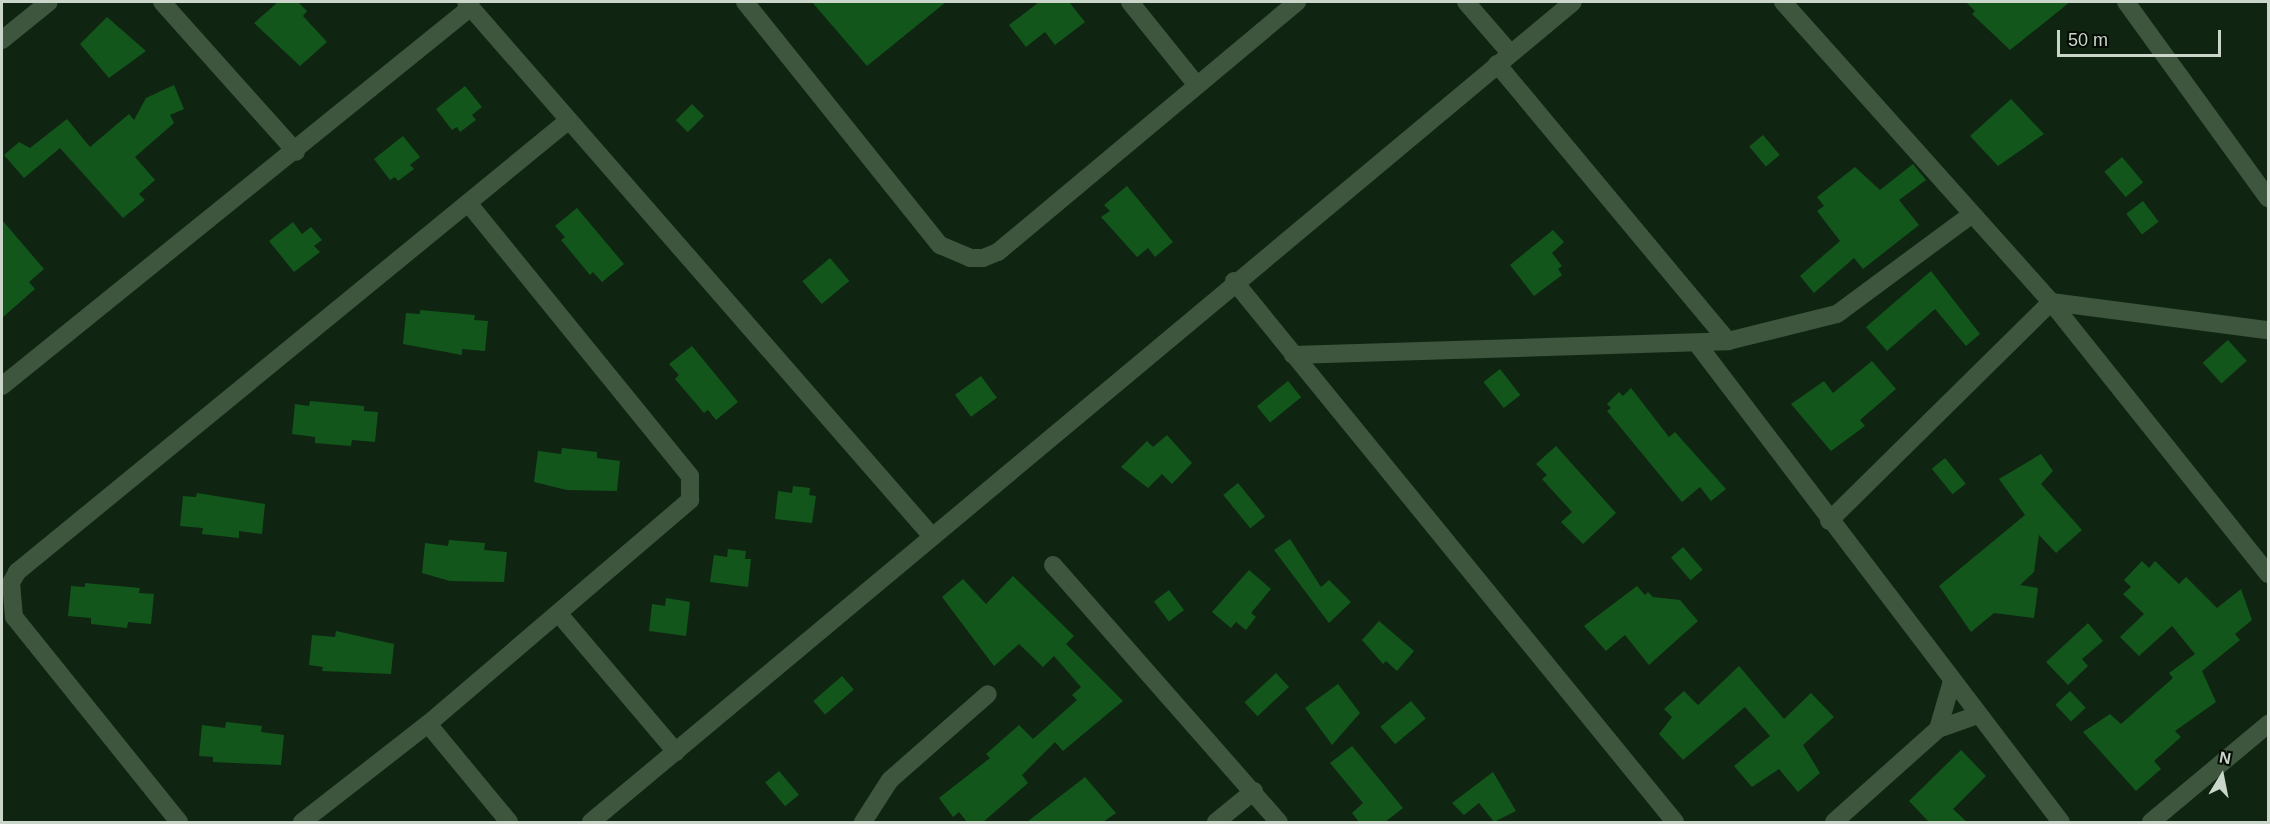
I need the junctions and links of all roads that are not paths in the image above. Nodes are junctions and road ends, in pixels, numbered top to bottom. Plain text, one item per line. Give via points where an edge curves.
1 (49, 2) edge
2 (162, 2) edge
3 (745, 2) edge
4 (1130, 2) edge
5 (1297, 2) edge
6 (1466, 2) edge
7 (1573, 2) edge
8 (1783, 2) edge
9 (2126, 2) edge
10 (468, 4) edge
11 (2, 40) edge
12 (1504, 58) junction
13 (1196, 84) junction
14 (570, 120) junction
15 (296, 152) junction
16 (2268, 198) edge
17 (468, 203) junction
18 (1971, 215) junction
19 (1234, 281) junction
20 (2051, 302) junction
21 (2268, 330) edge
22 (1728, 341) junction
23 (1698, 345) junction
24 (1293, 355) junction
25 (2, 386) edge
26 (1829, 521) junction
27 (930, 534) junction
28 (1053, 565) dead end
29 (2268, 574) edge
30 (559, 614) junction
31 (1952, 681) junction
32 (988, 694) dead end
33 (1978, 715) junction
34 (428, 724) junction
35 (2268, 724) edge
36 (1938, 729) junction
37 (676, 752) junction
38 (1254, 790) junction
39 (179, 822) edge
40 (302, 822) edge
41 (509, 822) edge
42 (591, 822) edge
43 (863, 822) edge
44 (1216, 822) edge
45 (1279, 822) edge
46 (1675, 822) edge
47 (1834, 822) edge
48 (2061, 822) edge
49 (2151, 822) edge

1 - 11 street
2 - 15 street
3 - 13 street via 940,245 970,258 998,252
4 - 13 street
5 - 13 street
6 - 12 street
7 - 12 street
8 - 18 street
9 - 16 street
10 - 14 street
10 - 15 street
12 - 19 street
12 - 22 street
14 - 17 street
14 - 27 street
15 - 25 street
17 - 30 street via 692,484 686,507
17 - 39 street via 17,572 11,582 14,616
18 - 20 street
18 - 22 street via 1837,314
19 - 24 street
19 - 27 street
20 - 21 street
20 - 26 street
20 - 29 street
22 - 23 street
23 - 24 street
23 - 26 street
24 - 46 street
26 - 31 street
27 - 37 street
28 - 38 street
30 - 34 street
30 - 37 street
31 - 33 street
31 - 36 street
32 - 43 street via 890,780
33 - 36 street
33 - 48 street
34 - 40 street
34 - 41 street
35 - 49 street
36 - 47 street
37 - 42 street
38 - 44 street
38 - 45 street

